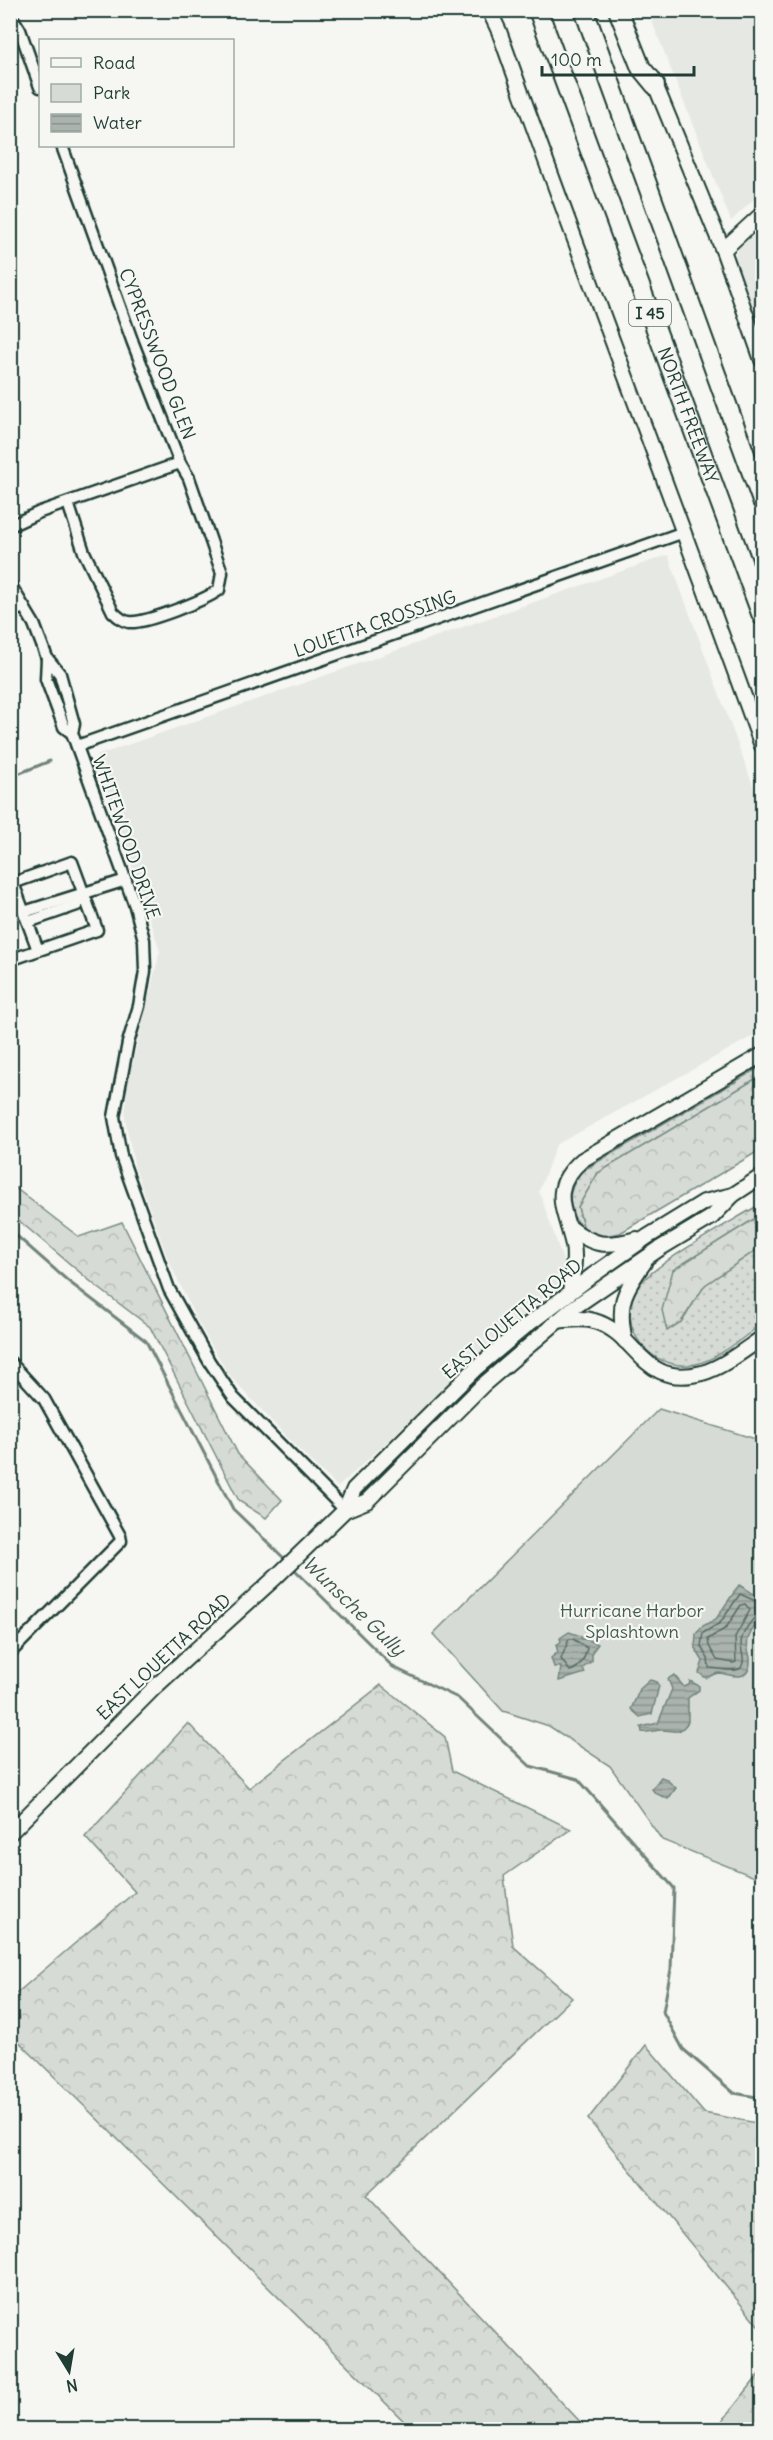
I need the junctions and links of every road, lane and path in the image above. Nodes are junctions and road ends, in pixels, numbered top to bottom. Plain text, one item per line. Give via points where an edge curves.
1 (489, 10) edge
2 (538, 10) edge
3 (584, 10) edge
4 (618, 10) edge
5 (627, 10) edge
6 (10, 14) edge
7 (39, 84) edge
8 (655, 85) junction
9 (62, 147) edge
10 (762, 213) edge
11 (723, 250) junction
12 (762, 360) edge
13 (180, 463) junction
14 (762, 501) edge
15 (68, 503) junction
16 (10, 526) edge
17 (684, 532) junction
18 (10, 584) edge
19 (24, 607) junction
20 (10, 612) edge
21 (762, 616) edge
22 (47, 658) junction
23 (64, 693) junction
24 (52, 696) junction
25 (72, 733) junction
26 (762, 746) edge
27 (76, 747) junction
28 (126, 880) junction
29 (12, 884) edge
30 (84, 894) junction
31 (26, 917) junction
32 (37, 946) junction
33 (10, 960) edge
34 (762, 1055) edge
35 (762, 1176) edge
36 (733, 1194) junction
37 (568, 1226) junction
38 (647, 1237) junction
39 (648, 1256) junction
40 (570, 1292) junction
41 (557, 1321) junction
42 (762, 1338) edge
43 (625, 1341) junction
44 (498, 1350) junction
45 (10, 1362) edge
46 (494, 1376) junction
47 (345, 1510) junction
48 (10, 1653) edge
49 (10, 1833) edge

1 - 17 main road
2 - 21 highway, NORTH FREEWAY / I 45
3 - 14 highway, I 45
4 - 8 highway via 641,68
5 - 8 main road
6 - 7 street via 20,30
8 - 11 main road
9 - 13 street, CYPRESSWOOD GLEN
10 - 11 main road
11 - 12 main road
13 - 15 street
13 - 15 street, CYPRESSWOOD GLEN via 189,478 222,573 219,590 209,597 142,620 129,622 112,612 84,552
15 - 16 street
17 - 26 main road
17 - 27 street, LOUETTA CROSSING
18 - 19 street
19 - 20 street
19 - 22 street
22 - 23 street via 60,674
22 - 24 street via 46,679
23 - 24 street
23 - 25 street via 74,724
24 - 25 street via 64,727
25 - 27 street, WHITEWOOD DRIVE
27 - 28 street, WHITEWOOD DRIVE
28 - 30 street
28 - 47 street, WHITEWOOD DRIVE via 144,940 145,971 114,1117 121,1156 169,1289 208,1361 233,1397
29 - 30 street via 72,862
29 - 31 street
30 - 31 street via 72,895
30 - 32 street via 97,930
31 - 32 street
32 - 33 street
34 - 37 main road via 582,1160 563,1184 562,1207
35 - 36 main road, EAST LOUETTA ROAD
36 - 38 main road, EAST LOUETTA ROAD via 704,1202
36 - 39 main road, EAST LOUETTA ROAD via 712,1217
37 - 38 main road via 596,1244 612,1245
37 - 40 main road via 574,1261
38 - 40 main road, EAST LOUETTA ROAD
39 - 41 main road, EAST LOUETTA ROAD
39 - 43 main road via 621,1302
40 - 44 main road, EAST LOUETTA ROAD
41 - 43 main road via 594,1321 611,1328
41 - 46 main road, EAST LOUETTA ROAD
42 - 43 main road via 703,1372 678,1375 656,1370
44 - 46 main road
44 - 47 main road, EAST LOUETTA ROAD via 354,1489
45 - 48 street via 44,1399 121,1541
46 - 47 main road, EAST LOUETTA ROAD via 367,1501
47 - 49 main road, EAST LOUETTA ROAD via 155,1687

